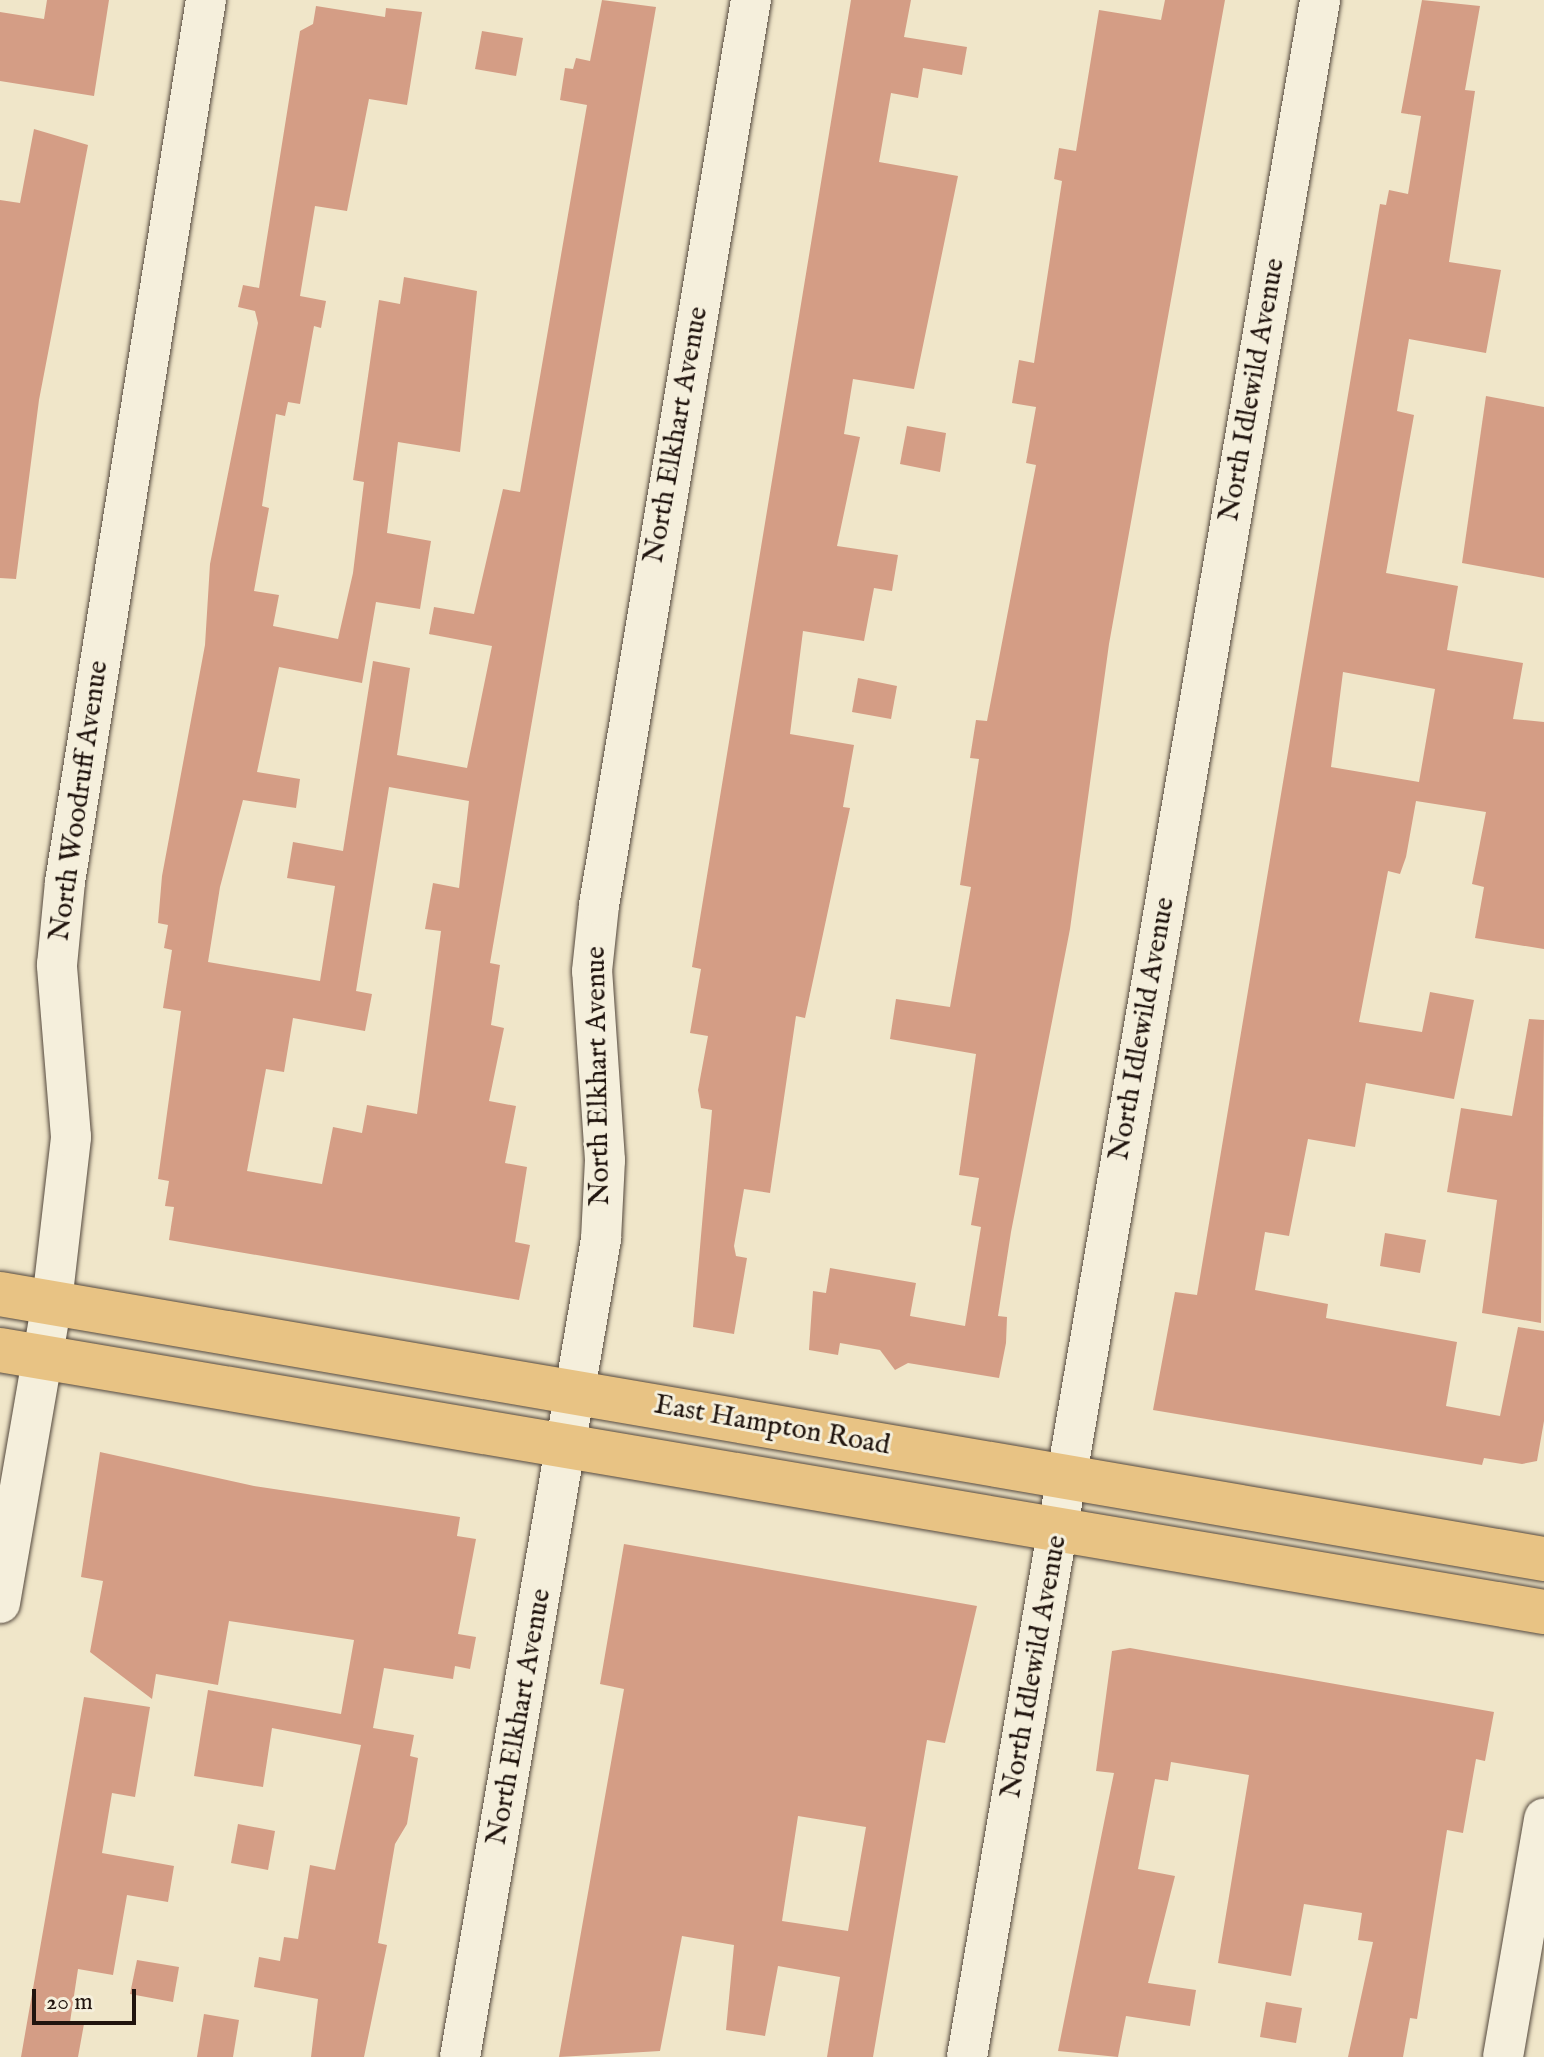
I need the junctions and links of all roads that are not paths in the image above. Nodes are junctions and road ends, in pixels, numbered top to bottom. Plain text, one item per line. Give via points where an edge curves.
1 (206, 0) edge
2 (751, 0) edge
3 (1320, 0) edge
4 (0, 1294) edge
5 (52, 1302) junction
6 (0, 1350) edge
7 (42, 1356) junction
8 (577, 1393) junction
9 (567, 1449) junction
10 (1067, 1477) junction
11 (1059, 1529) junction
12 (1544, 1559) edge
13 (0, 1603) edge
14 (1544, 1612) edge
15 (1544, 1819) edge
16 (460, 2057) edge
17 (967, 2057) edge
18 (1503, 2057) edge

1 - 5 street, North Woodruff Avenue via 65,882 57,965 71,1137
2 - 8 street, North Elkhart Avenue via 599,905 592,971 605,1160
3 - 10 street, North Idlewild Avenue
4 - 5 main road, East Hampton Road
5 - 7 street, North Woodruff Avenue
5 - 8 main road, East Hampton Road
6 - 7 main road, East Hampton Road
7 - 9 main road, East Hampton Road
7 - 13 street, North Woodruff Avenue
8 - 9 street, North Elkhart Avenue
8 - 10 main road, East Hampton Road
9 - 11 main road, East Hampton Road
9 - 16 street, North Elkhart Avenue
10 - 11 street, North Idlewild Avenue
10 - 12 main road, East Hampton Road
11 - 14 main road, East Hampton Road
11 - 17 street, North Idlewild Avenue
15 - 18 street

